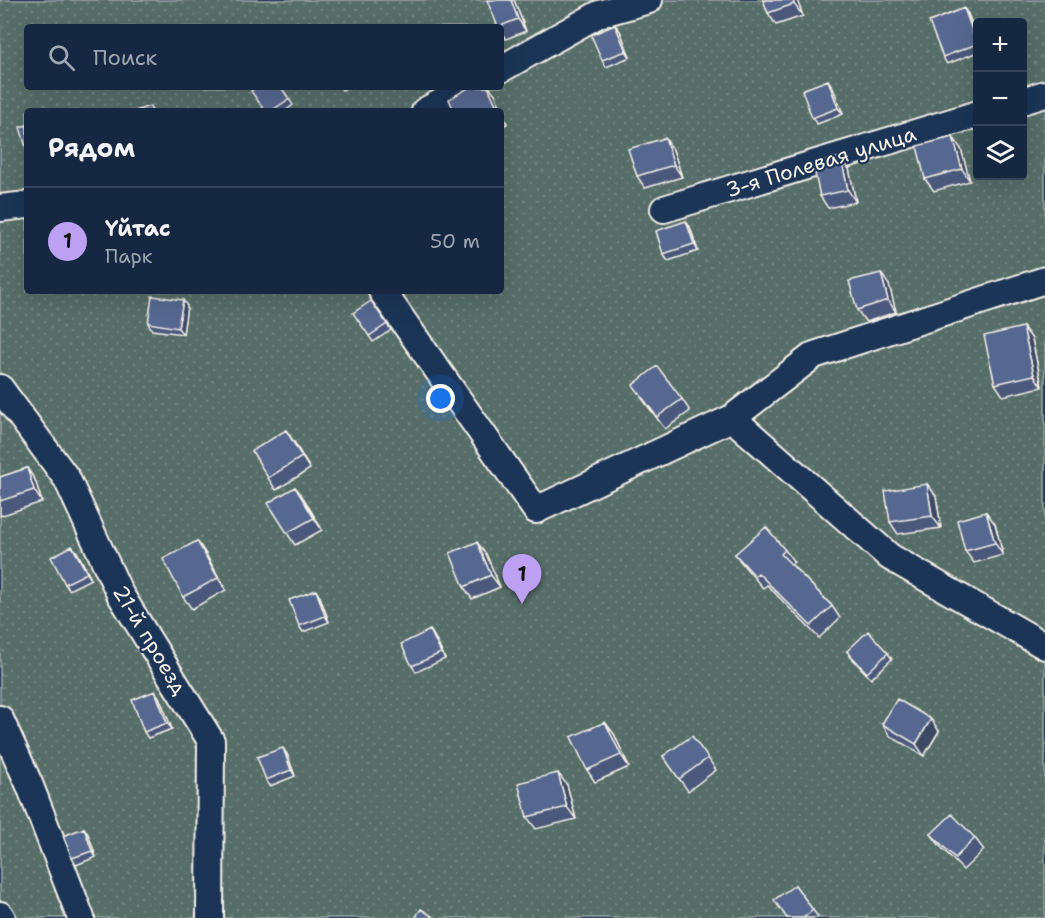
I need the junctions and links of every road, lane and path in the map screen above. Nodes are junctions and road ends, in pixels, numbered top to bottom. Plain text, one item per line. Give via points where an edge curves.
1 (649, 0) edge
2 (504, 67) edge
3 (464, 90) edge
4 (1045, 94) edge
5 (1027, 100) edge
6 (431, 108) edge
7 (973, 116) edge
8 (24, 205) edge
9 (0, 208) edge
10 (664, 209) dead end
11 (1045, 280) edge
12 (384, 294) edge
13 (0, 388) edge
14 (732, 418) junction
15 (1045, 646) edge
16 (0, 719) edge
17 (81, 918) edge
18 (210, 918) edge

1 - 2 street via 599,14
3 - 6 street
4 - 5 street
7 - 10 street, 3-я Полевая улица
8 - 9 street
11 - 14 street via 814,355
12 - 14 street via 536,510
13 - 18 street, 21-й проезд via 68,479 120,594 211,741
14 - 15 street via 890,557
16 - 17 street

